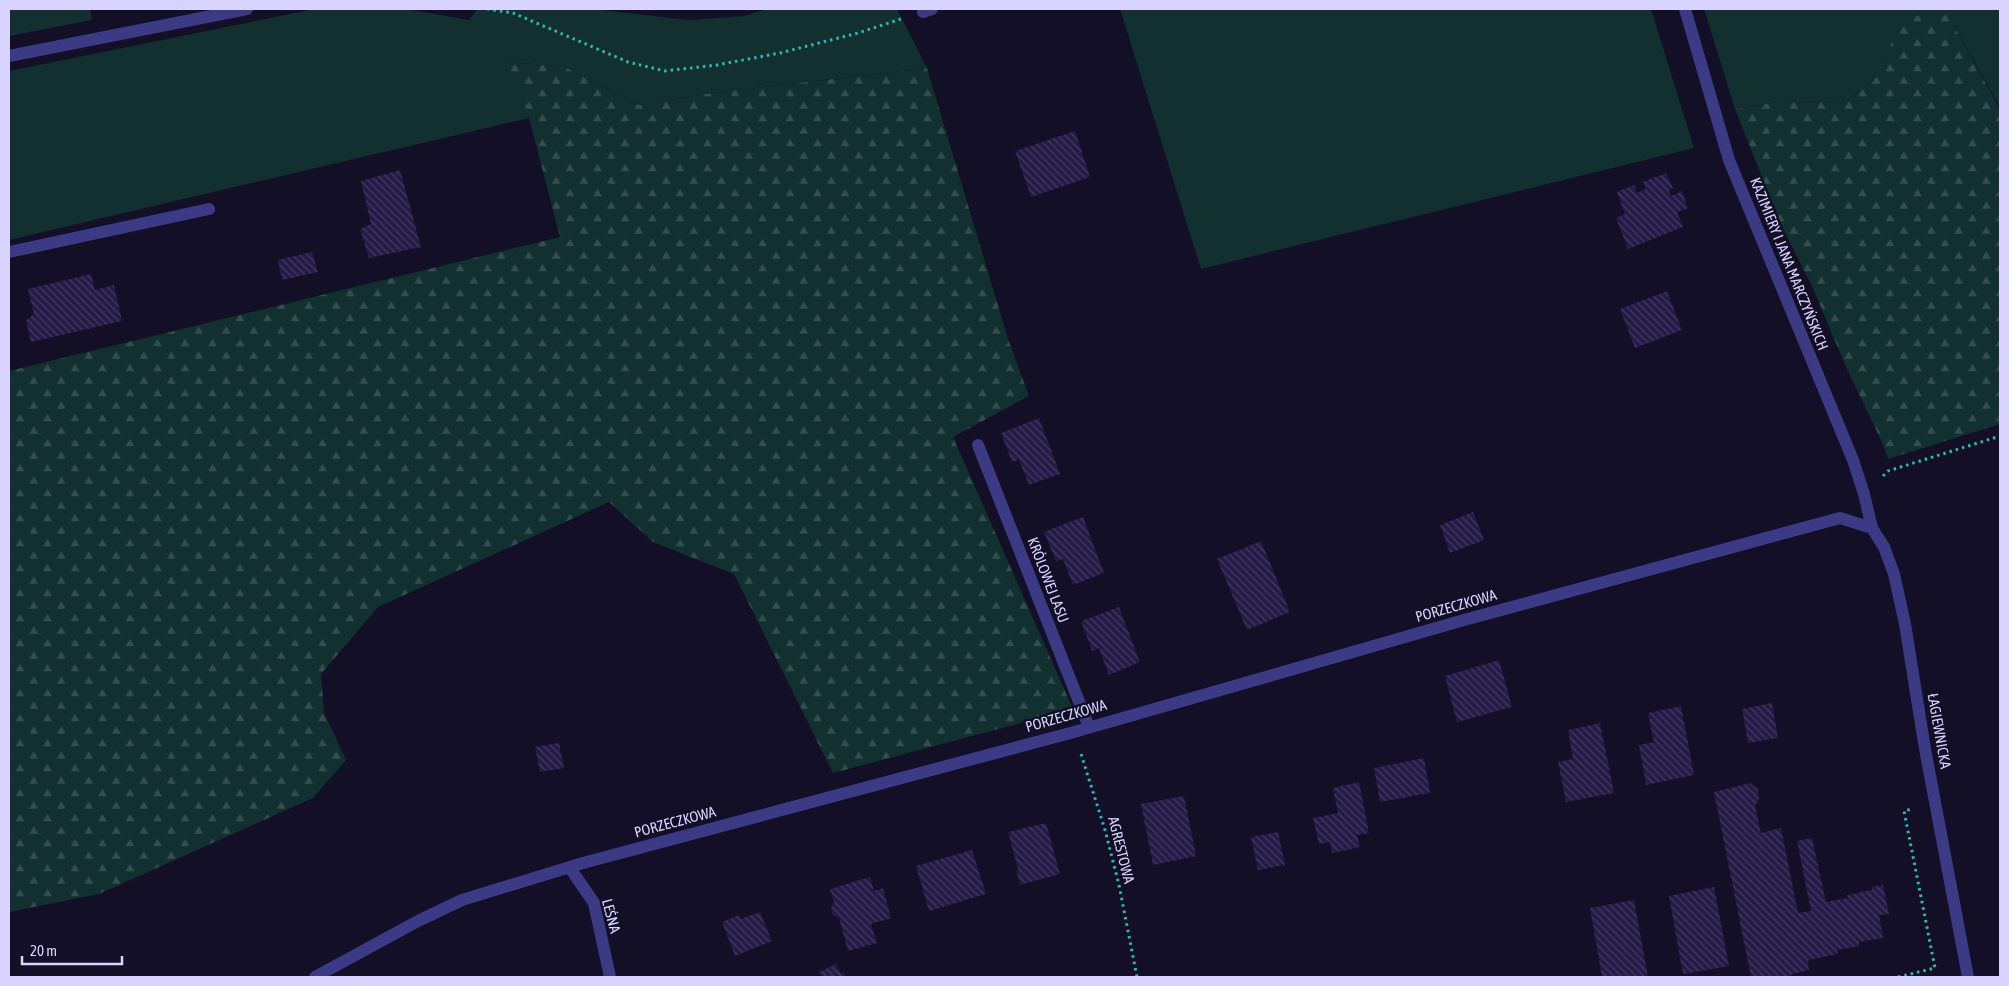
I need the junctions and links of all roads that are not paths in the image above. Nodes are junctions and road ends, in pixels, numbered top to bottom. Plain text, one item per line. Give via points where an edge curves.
1 (246, 9) edge
2 (1685, 9) edge
3 (9, 56) edge
4 (209, 209) dead end
5 (9, 252) edge
6 (978, 445) dead end
7 (1872, 528) junction
8 (1089, 727) junction
9 (570, 868) junction
10 (314, 977) edge
11 (610, 977) edge
12 (1968, 977) edge

1 - 3 street
2 - 7 street, KAZIMIERY I JANA MARCZYŃSKICH via 1729,160 1853,460
4 - 5 street
6 - 8 street, KRÓLOWEJ LASU
7 - 8 street, PORZECZKOWA via 1840,518 1464,620
7 - 12 street, ŁAGIEWNICKA via 1884,547 1894,574 1905,624
8 - 9 street, PORZECZKOWA
9 - 10 street, PORZECZKOWA via 462,900
9 - 11 street, LEŚNA via 594,903

